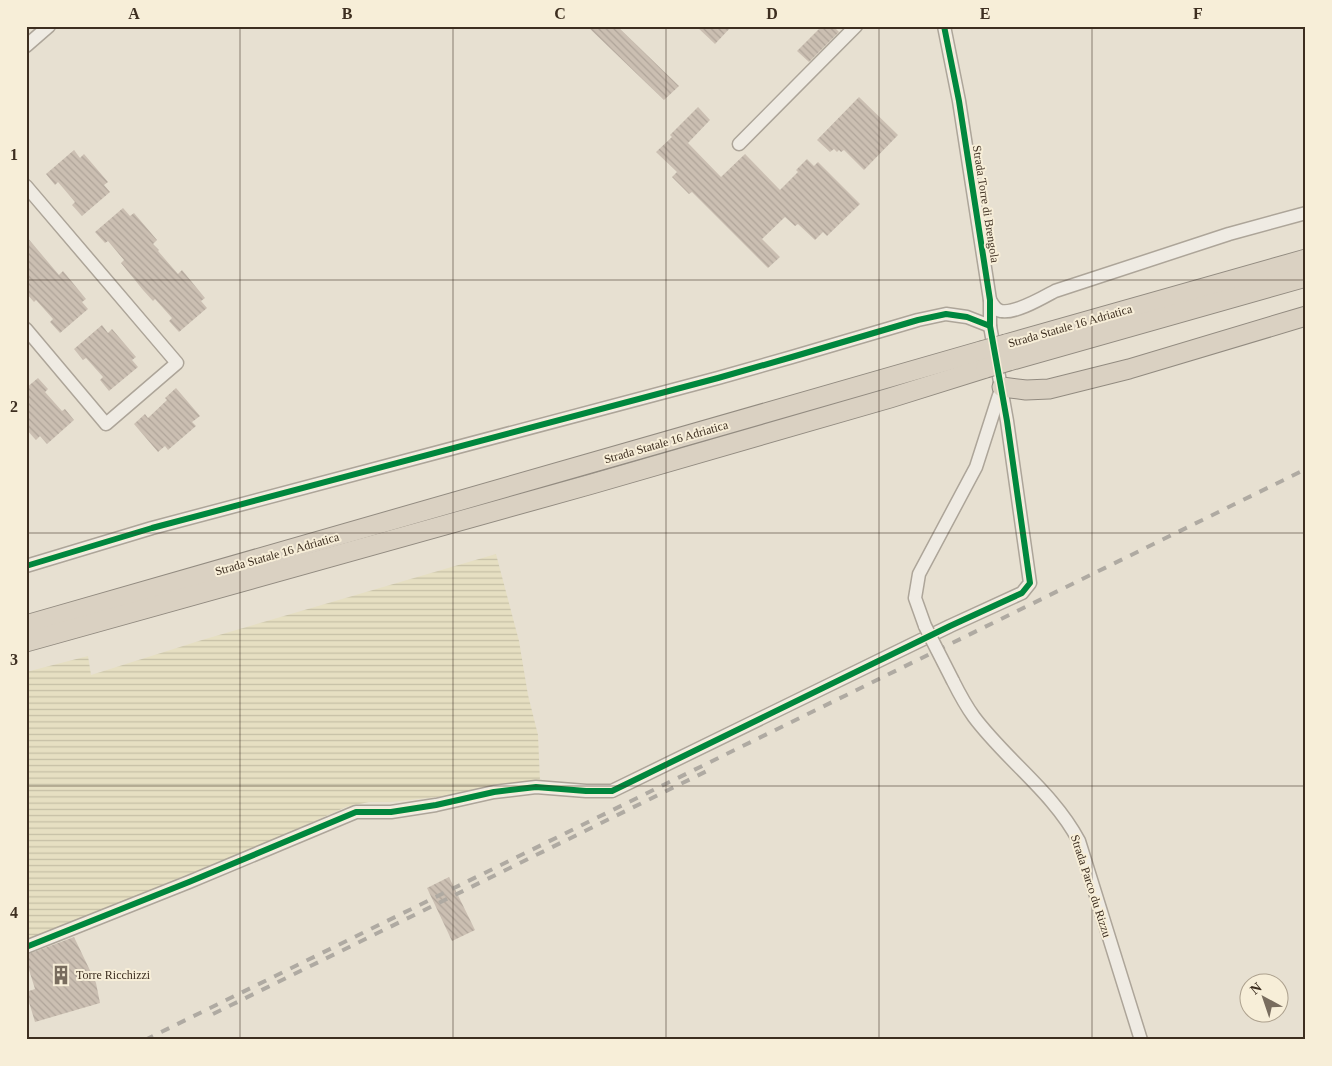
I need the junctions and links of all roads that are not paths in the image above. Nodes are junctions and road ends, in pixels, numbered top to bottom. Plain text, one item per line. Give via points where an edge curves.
1 (50, 26) edge
2 (856, 26) edge
3 (944, 26) edge
4 (26, 46) edge
5 (739, 144) dead end
6 (26, 186) edge
7 (1306, 213) edge
8 (1306, 259) edge
9 (1306, 277) edge
10 (990, 300) junction
11 (1306, 316) edge
12 (990, 326) junction
13 (26, 329) edge
14 (1008, 353) junction
15 (984, 359) junction
16 (1002, 387) junction
17 (26, 566) edge
18 (26, 625) edge
19 (26, 642) edge
20 (26, 946) edge
21 (1141, 1040) edge

1 - 4 street
2 - 5 street
3 - 10 street, Strada Torre di Brengola
6 - 13 street via 177,363 106,424
7 - 10 street via 1229,234 1055,291 1011,310 995,309
8 - 14 highway, Strada Statale 16 Adriatica
9 - 14 highway, Strada Statale 16 Adriatica
10 - 12 street, Strada Torre di Brengola
11 - 16 highway via 1049,390
12 - 16 street, Strada Torre di Brengola
12 - 17 street via 967,317 946,314 918,320 718,378 152,528
14 - 15 highway, Strada Statale 16 Adriatica, bridge
15 - 18 highway, Strada Statale 16 Adriatica
15 - 19 highway, Strada Statale 16 Adriatica via 881,401
16 - 20 street, Strada Torre di Brengola via 1030,582 1022,593 612,790 536,787 391,812 356,812
16 - 21 street, Strada Parco du Rizzu, bridge via 976,467 918,574 915,598 925,626 963,701 1050,798 1079,841

